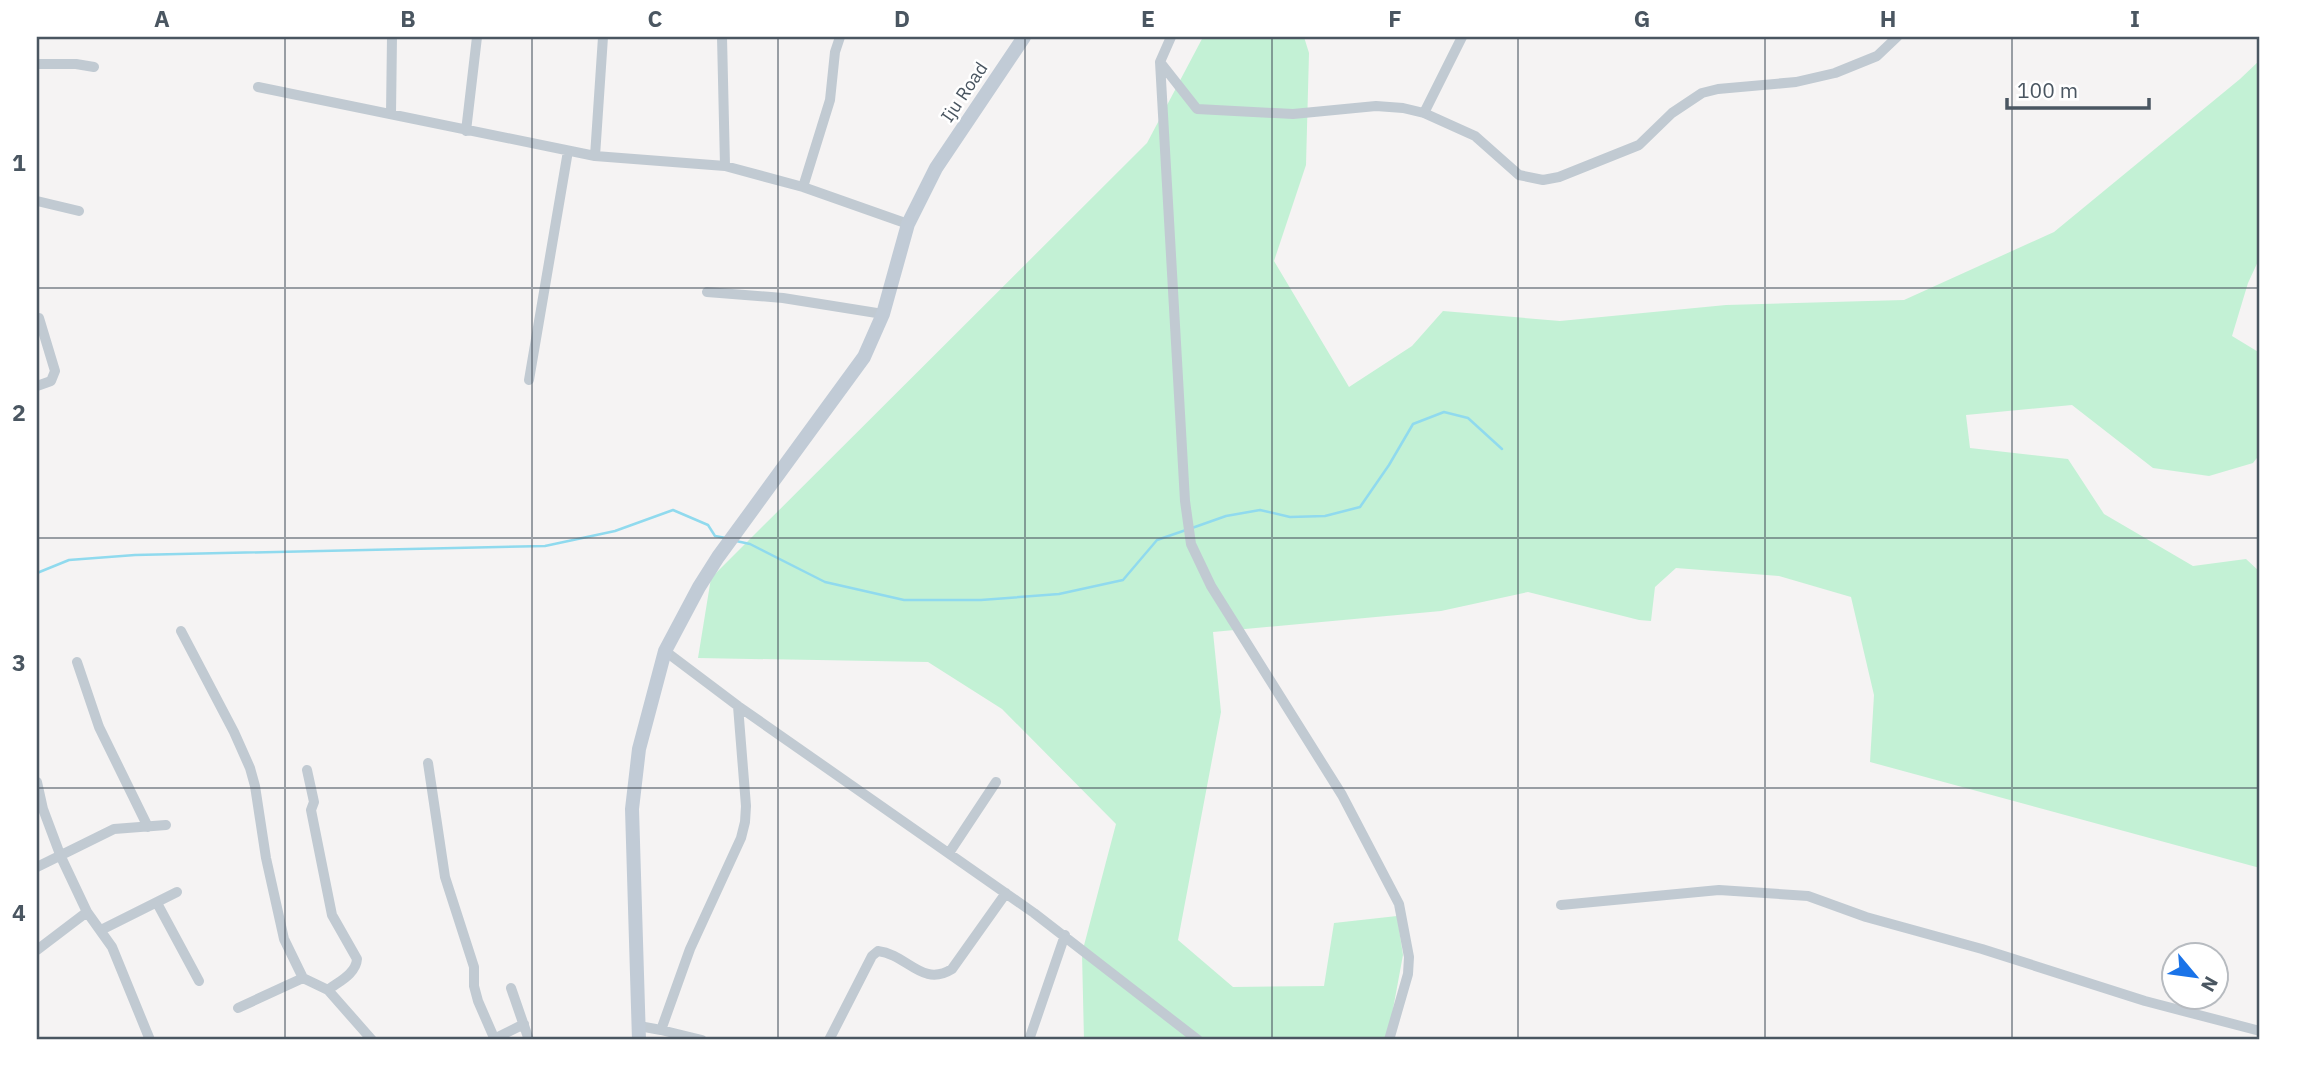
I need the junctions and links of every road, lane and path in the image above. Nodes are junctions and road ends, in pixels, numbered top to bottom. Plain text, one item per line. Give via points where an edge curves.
1 (392, 37) edge
2 (477, 37) edge
3 (603, 37) edge
4 (722, 37) edge
5 (840, 37) edge
6 (1024, 37) edge
7 (1171, 37) edge
8 (1462, 37) edge
9 (1897, 37) edge
10 (1160, 62) junction
11 (37, 64) edge
12 (94, 67) dead end
13 (258, 87) dead end
14 (1424, 113) junction
15 (391, 114) junction
16 (466, 131) junction
17 (568, 151) junction
18 (595, 156) junction
19 (725, 166) junction
20 (803, 187) junction
21 (37, 201) edge
22 (79, 211) dead end
23 (908, 224) junction
24 (706, 292) dead end
25 (883, 314) junction
26 (39, 318) dead end
27 (529, 380) dead end
28 (37, 386) edge
29 (181, 631) dead end
30 (665, 651) junction
31 (77, 662) dead end
32 (738, 706) junction
33 (428, 763) dead end
34 (307, 770) dead end
35 (37, 782) edge
36 (996, 782) dead end
37 (166, 825) dead end
38 (148, 827) junction
39 (949, 853) junction
40 (61, 856) junction
41 (37, 867) edge
42 (177, 892) dead end
43 (1006, 893) junction
44 (157, 903) junction
45 (1561, 905) dead end
46 (87, 912) junction
47 (101, 930) junction
48 (1065, 935) junction
49 (37, 950) edge
50 (303, 978) junction
51 (199, 981) dead end
52 (510, 988) dead end
53 (328, 990) junction
54 (238, 1008) dead end
55 (524, 1024) junction
56 (661, 1030) junction
57 (2260, 1031) edge
58 (639, 1033) edge
59 (150, 1040) edge
60 (372, 1040) edge
61 (494, 1040) edge
62 (528, 1040) edge
63 (702, 1040) edge
64 (829, 1040) edge
65 (1029, 1040) edge
66 (1198, 1040) edge
67 (1389, 1040) edge

1 - 15 street
2 - 16 street
3 - 18 street
4 - 19 street
5 - 20 street via 830,100
6 - 23 main road, Iju Road via 936,168
7 - 10 street
8 - 14 street
9 - 14 street via 1877,56 1835,73 1702,93 1672,113 1639,145 1543,180 1518,175 1475,136
10 - 14 street via 1197,109 1293,114 1376,106
10 - 67 street via 1191,544 1211,586 1342,795 1399,904 1408,974
11 - 12 street
13 - 15 street
15 - 16 street
16 - 17 street
17 - 18 street
17 - 27 street
18 - 19 street
19 - 20 street
20 - 23 street
21 - 22 street
23 - 25 main road, Iju Road
24 - 25 street via 783,298
25 - 30 main road, Iju Road via 864,357 718,557
26 - 28 street via 55,371 51,382
29 - 50 street via 250,768 284,939
30 - 32 street
30 - 58 main road, Iju Road via 639,749 632,809
31 - 38 street via 99,727
32 - 39 street
32 - 56 street via 745,822
33 - 61 street via 445,877 474,967 478,1001
34 - 53 street via 332,915 357,959 352,971
35 - 40 street
36 - 39 street
37 - 38 street
38 - 40 street via 114,829
39 - 43 street
40 - 41 street
40 - 46 street
42 - 44 street
43 - 48 street
43 - 64 street via 944,975 934,977 878,951
44 - 47 street
44 - 51 street
45 - 57 street via 1719,890 1808,896 2145,1001
46 - 47 street
46 - 49 street
47 - 59 street
48 - 65 street
48 - 66 street
50 - 53 street
50 - 54 street
52 - 55 street
53 - 60 street
55 - 61 street
55 - 62 street
56 - 58 street
56 - 63 street

